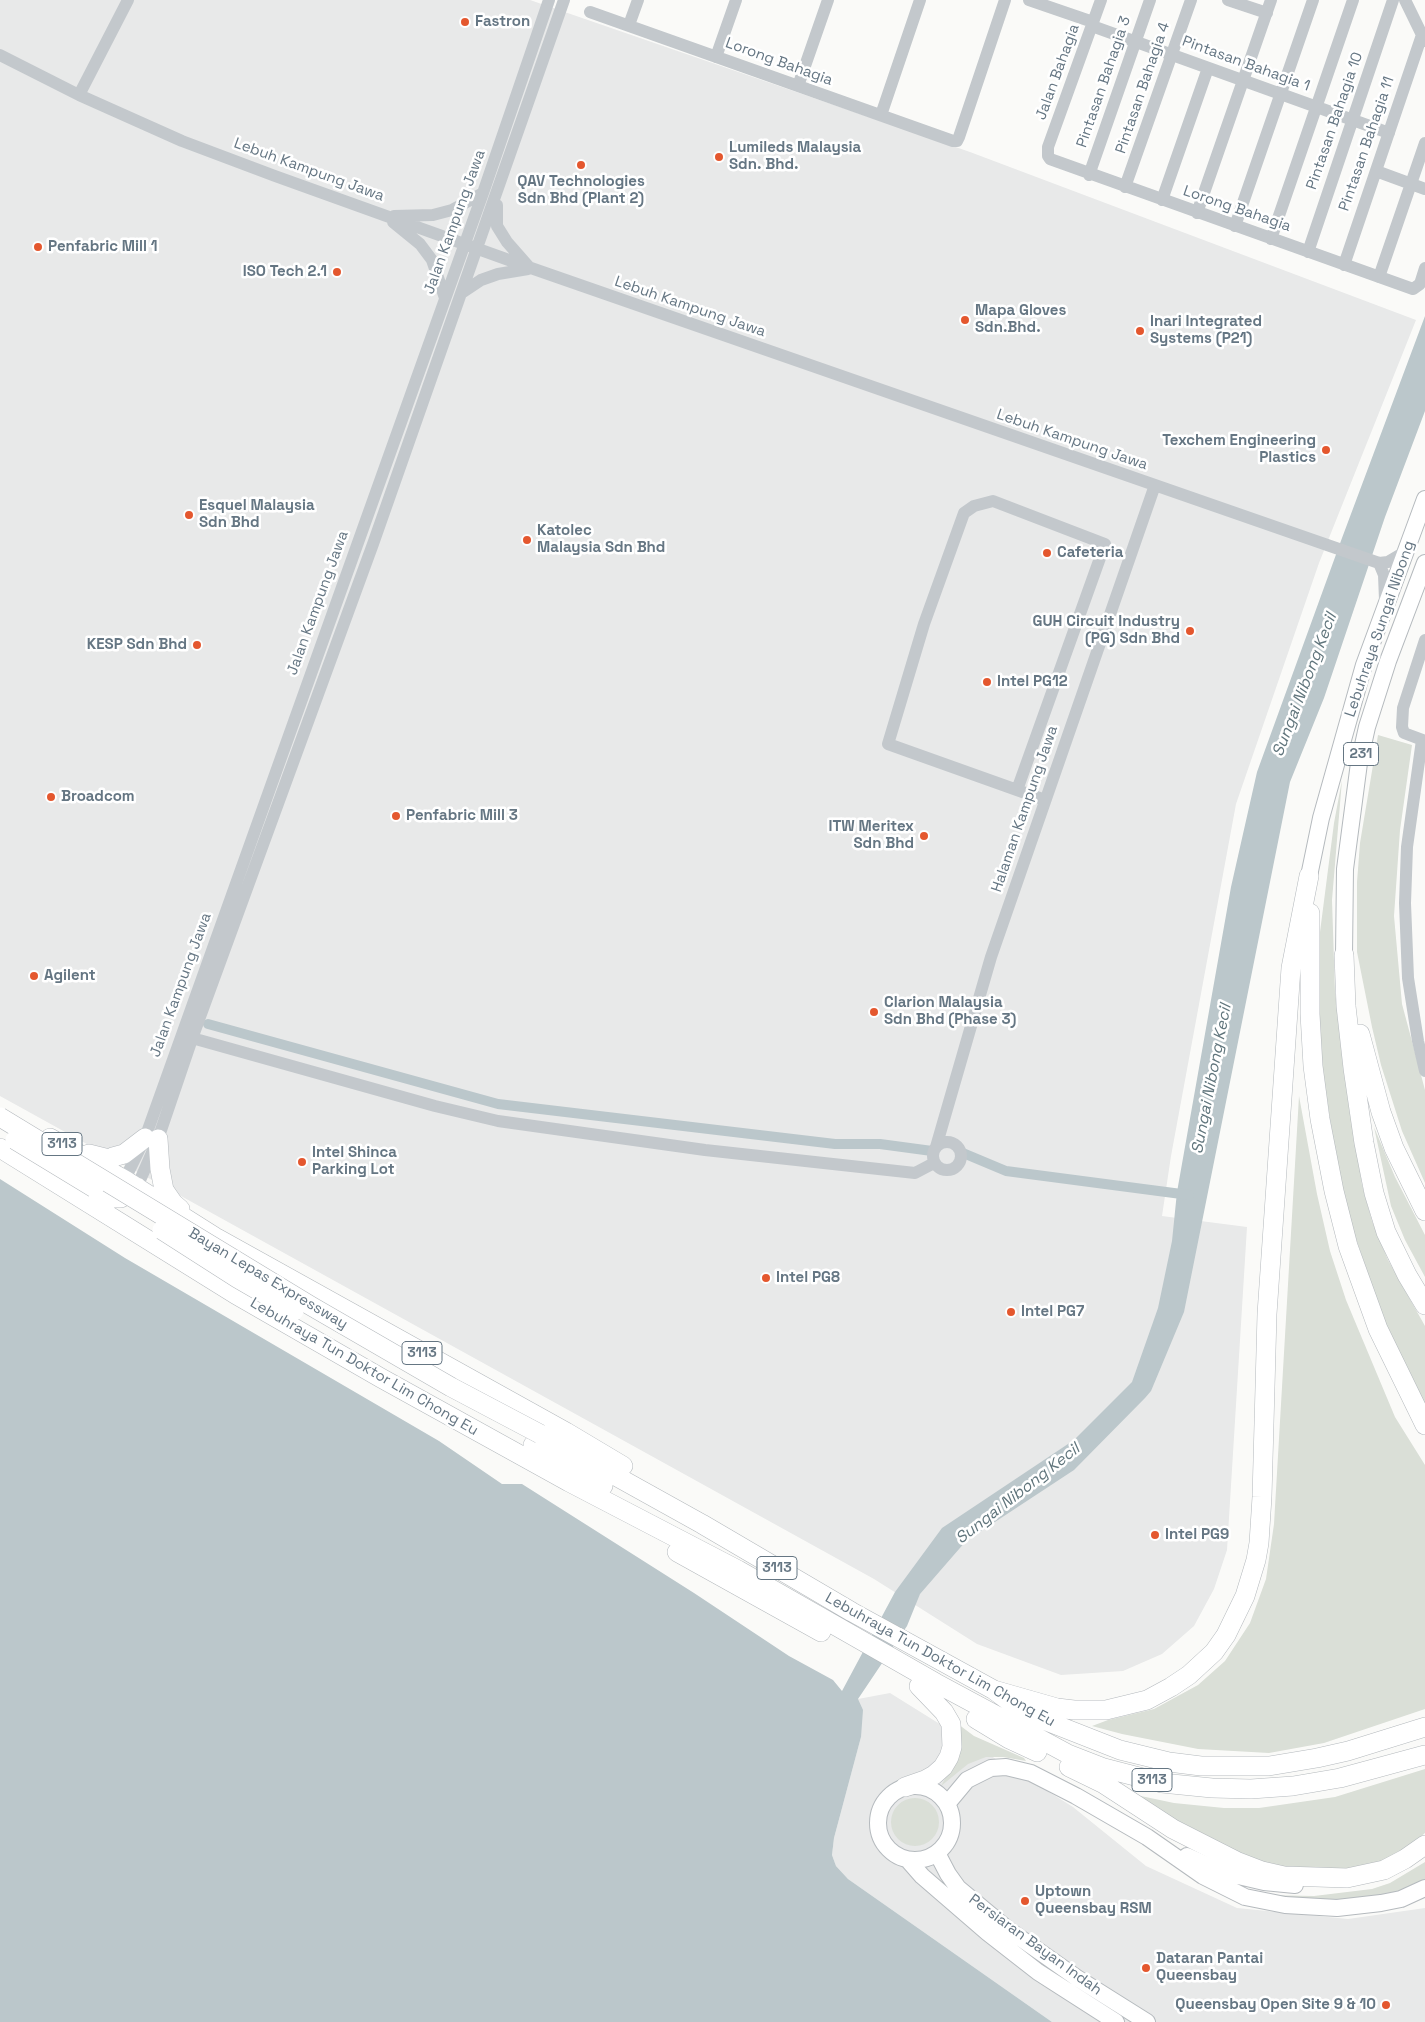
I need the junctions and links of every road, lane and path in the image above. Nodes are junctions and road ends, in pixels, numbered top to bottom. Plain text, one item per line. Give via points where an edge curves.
1 (128, 0) edge
2 (549, 0) edge
3 (564, 0) edge
4 (638, 0) edge
5 (736, 0) edge
6 (828, 0) edge
7 (920, 0) edge
8 (1005, 0) edge
9 (1029, 0) edge
10 (1101, 0) edge
11 (1150, 0) edge
12 (1191, 0) edge
13 (1230, 0) edge
14 (1271, 0) edge
15 (1313, 0) edge
16 (1353, 0) edge
17 (1393, 0) edge
18 (1405, 0) edge
19 (590, 12) dead end
20 (1267, 13) junction
21 (1093, 24) junction
22 (629, 26) junction
23 (1423, 38) edge
24 (1135, 42) junction
25 (0, 55) edge
26 (1172, 55) junction
27 (716, 56) junction
28 (1208, 68) junction
29 (1243, 80) junction
30 (798, 86) junction
31 (1282, 94) junction
32 (79, 95) junction
33 (1316, 106) junction
34 (881, 115) junction
35 (1353, 120) junction
36 (1389, 132) junction
37 (1425, 143) edge
38 (1048, 156) joint
39 (1376, 171) junction
40 (1089, 174) junction
41 (1411, 184) junction
42 (1125, 187) junction
43 (1425, 189) edge
44 (483, 193) junction
45 (497, 196) junction
46 (1162, 200) junction
47 (1197, 213) junction
48 (386, 216) junction
49 (1235, 226) junction
50 (1271, 239) junction
51 (464, 245) junction
52 (478, 250) junction
53 (1308, 252) junction
54 (1344, 264) junction
55 (530, 268) junction
56 (1425, 268) edge
57 (1379, 277) junction
58 (463, 292) junction
59 (445, 298) junction
60 (1155, 485) junction
61 (1425, 499) edge
62 (1405, 552) junction
63 (1376, 562) junction
64 (1425, 563) edge
65 (1385, 605) junction
66 (1425, 640) edge
67 (1424, 740) edge
68 (1017, 790) junction
69 (1045, 800) junction
70 (1310, 876) junction
71 (1344, 955) junction
72 (192, 1038) junction
73 (1425, 1071) edge
74 (0, 1109) edge
75 (0, 1117) edge
76 (0, 1131) edge
77 (152, 1139) junction
78 (58, 1142) junction
79 (936, 1147) junction
80 (5, 1151) edge
81 (934, 1163) junction
82 (131, 1183) junction
83 (110, 1206) junction
84 (1425, 1211) edge
85 (215, 1237) junction
86 (1425, 1305) edge
87 (1425, 1426) edge
88 (537, 1440) junction
89 (570, 1482) junction
90 (702, 1524) junction
91 (738, 1570) junction
92 (841, 1636) junction
93 (899, 1668) junction
94 (919, 1686) junction
95 (994, 1690) junction
96 (1425, 1727) edge
97 (1425, 1755) edge
98 (904, 1787) junction
99 (948, 1804) junction
100 (1147, 1837) junction
101 (1425, 1845) edge
102 (937, 1853) junction
103 (908, 1860) junction
104 (1376, 1872) junction
105 (1425, 1888) edge
106 (1116, 2022) edge
107 (1147, 2022) edge

1 - 32 street
2 - 44 street, Jalan Kampung Jawa
3 - 45 street, Jalan Kampung Jawa
4 - 22 street
5 - 27 street
6 - 30 street
7 - 34 street
8 - 34 street, Lorong Bahagia via 957,141
9 - 21 street, Pintasan Bahagia 1
10 - 21 street, Jalan Bahagia
11 - 24 street, Pintasan Bahagia 3
12 - 26 street, Pintasan Bahagia 4
13 - 20 street
14 - 20 street
15 - 31 street
16 - 33 street
17 - 35 street, Pintasan Bahagia 10
18 - 23 street
19 - 22 street, Lorong Bahagia
20 - 29 street
21 - 24 street, Pintasan Bahagia 1
21 - 38 street, Jalan Bahagia via 1048,147
22 - 27 street, Lorong Bahagia
23 - 36 street, Pintasan Bahagia 11
24 - 26 street, Pintasan Bahagia 1
24 - 40 street, Pintasan Bahagia 3
25 - 32 street, Lebuh Kampung Jawa
26 - 28 street, Pintasan Bahagia 1
26 - 42 street, Pintasan Bahagia 4
27 - 30 street, Lorong Bahagia
28 - 29 street, Pintasan Bahagia 1
28 - 46 street
29 - 31 street, Pintasan Bahagia 1
29 - 47 street
30 - 34 street, Lorong Bahagia
31 - 33 street, Pintasan Bahagia 1
31 - 49 street
32 - 48 street, Lebuh Kampung Jawa via 182,141
33 - 35 street, Pintasan Bahagia 1
33 - 50 street
35 - 36 street, Pintasan Bahagia 1
35 - 53 street, Pintasan Bahagia 10
36 - 39 street, Pintasan Bahagia 11
37 - 41 street
38 - 40 street, Lorong Bahagia via 1054,162
39 - 41 street
39 - 54 street, Pintasan Bahagia 11
40 - 42 street, Lorong Bahagia
41 - 43 street
41 - 57 street
42 - 46 street, Lorong Bahagia
44 - 48 street via 452,210 433,215
44 - 51 street, Jalan Kampung Jawa
45 - 52 street, Jalan Kampung Jawa
45 - 55 street via 497,226
46 - 47 street, Lorong Bahagia
47 - 49 street, Lorong Bahagia
48 - 51 street, Lebuh Kampung Jawa
48 - 59 street via 420,244 432,260
49 - 50 street, Lorong Bahagia
50 - 53 street, Lorong Bahagia
51 - 52 street, Lebuh Kampung Jawa
51 - 59 street, Jalan Kampung Jawa
52 - 55 street, Lebuh Kampung Jawa
52 - 58 street, Jalan Kampung Jawa
53 - 54 street, Lorong Bahagia
54 - 57 street, Lorong Bahagia
55 - 58 street via 480,280
55 - 60 street, Lebuh Kampung Jawa
56 - 57 street, Lorong Bahagia via 1417,288 1413,289
58 - 72 street, Jalan Kampung Jawa
59 - 77 street, Jalan Kampung Jawa via 184,1025
60 - 63 street, Lebuh Kampung Jawa
60 - 69 street, Halaman Kampung Jawa
61 - 62 main road, Lebuhraya Sungai Nibong / 231
62 - 63 street via 1388,562
62 - 65 main road, Lebuhraya Sungai Nibong / 231
63 - 65 street via 1386,586
64 - 71 main road, Lebuhraya Sungai Nibong / 231 via 1388,661 1359,763 1345,869
65 - 70 main road, Lebuhraya Sungai Nibong / 231 via 1352,705 1321,818
66 - 67 street via 1403,708 1402,730 1409,736
67 - 73 street via 1407,847 1405,903 1408,978
68 - 68 street via 1105,544 993,501 974,506 964,513 924,624 888,744
68 - 69 street
69 - 79 street, Halaman Kampung Jawa via 991,957
70 - 87 highway via 1313,1066 1334,1191 1348,1246 1378,1329
70 - 95 highway via 1291,968 1267,1314 1259,1543 1245,1596 1214,1652 1172,1687 1147,1700 1106,1710 1074,1710
71 - 84 highway via 1364,1055 1381,1112 1394,1148
71 - 86 highway via 1353,1068 1370,1175 1386,1232 1406,1275
72 - 77 street, Jalan Kampung Jawa
72 - 81 street via 498,1121 705,1150 910,1173
74 - 78 highway, Lebuhraya Tun Doktor Lim Chong Eu / 3113
75 - 88 highway, Bayan Lepas Expressway / 3113, bridge
76 - 88 highway, Bayan Lepas Expressway / 3113, bridge via 268,1296
77 - 78 highway via 109,1158 92,1156
77 - 82 street, Jalan Kampung Jawa
77 - 85 highway via 164,1190 173,1203
78 - 82 highway, Lebuhraya Tun Doktor Lim Chong Eu / 3113
79 - 81 street
79 - 81 street via 952,1142 961,1151 962,1158 950,1171 942,1170
80 - 83 highway via 103,1198
82 - 83 highway via 121,1198
82 - 85 highway, Lebuhraya Tun Doktor Lim Chong Eu / 3113
83 - 89 highway, Lebuhraya Tun Doktor Lim Chong Eu / 3113 via 235,1294
85 - 90 highway, Lebuhraya Tun Doktor Lim Chong Eu / 3113 via 566,1432 643,1478
88 - 90 highway, Lebuhraya Tun Doktor Lim Chong Eu / 3113
88 - 91 highway, Lebuhraya Tun Doktor Lim Chong Eu / 3113
89 - 91 highway, Lebuhraya Tun Doktor Lim Chong Eu / 3113
89 - 92 highway via 588,1501 790,1615
90 - 95 highway, Lebuhraya Tun Doktor Lim Chong Eu / 3113
91 - 92 highway, Lebuhraya Tun Doktor Lim Chong Eu / 3113
92 - 93 highway, Lebuhraya Tun Doktor Lim Chong Eu / 3113
93 - 94 highway
93 - 97 highway, Lebuhraya Tun Doktor Lim Chong Eu / 3113 via 1068,1754 1104,1768 1162,1783 1212,1788 1293,1786 1340,1778
94 - 98 highway via 951,1724 952,1747 943,1767 934,1775
94 - 104 highway via 1009,1739 1087,1774 1173,1829 1236,1861 1262,1871 1308,1878 1347,1878
95 - 96 highway, Lebuhraya Tun Doktor Lim Chong Eu / 3113 via 1036,1717 1095,1742 1145,1757 1202,1766 1253,1767 1309,1760
98 - 99 main road via 929,1788
98 - 103 main road via 882,1805 878,1825 890,1851
99 - 100 main road via 967,1780 991,1768 1006,1767 1031,1773
99 - 102 main road via 953,1825 945,1846
100 - 104 main road via 1216,1870 1264,1882 1309,1886 1331,1884
100 - 105 main road via 1235,1894 1269,1903 1312,1908 1362,1906 1401,1898
101 - 104 highway via 1405,1859
102 - 103 main road via 928,1858
102 - 107 main road, Persiaran Bayan Indah via 958,1888 1006,1928
103 - 106 main road, Persiaran Bayan Indah via 988,1934 1038,1972

